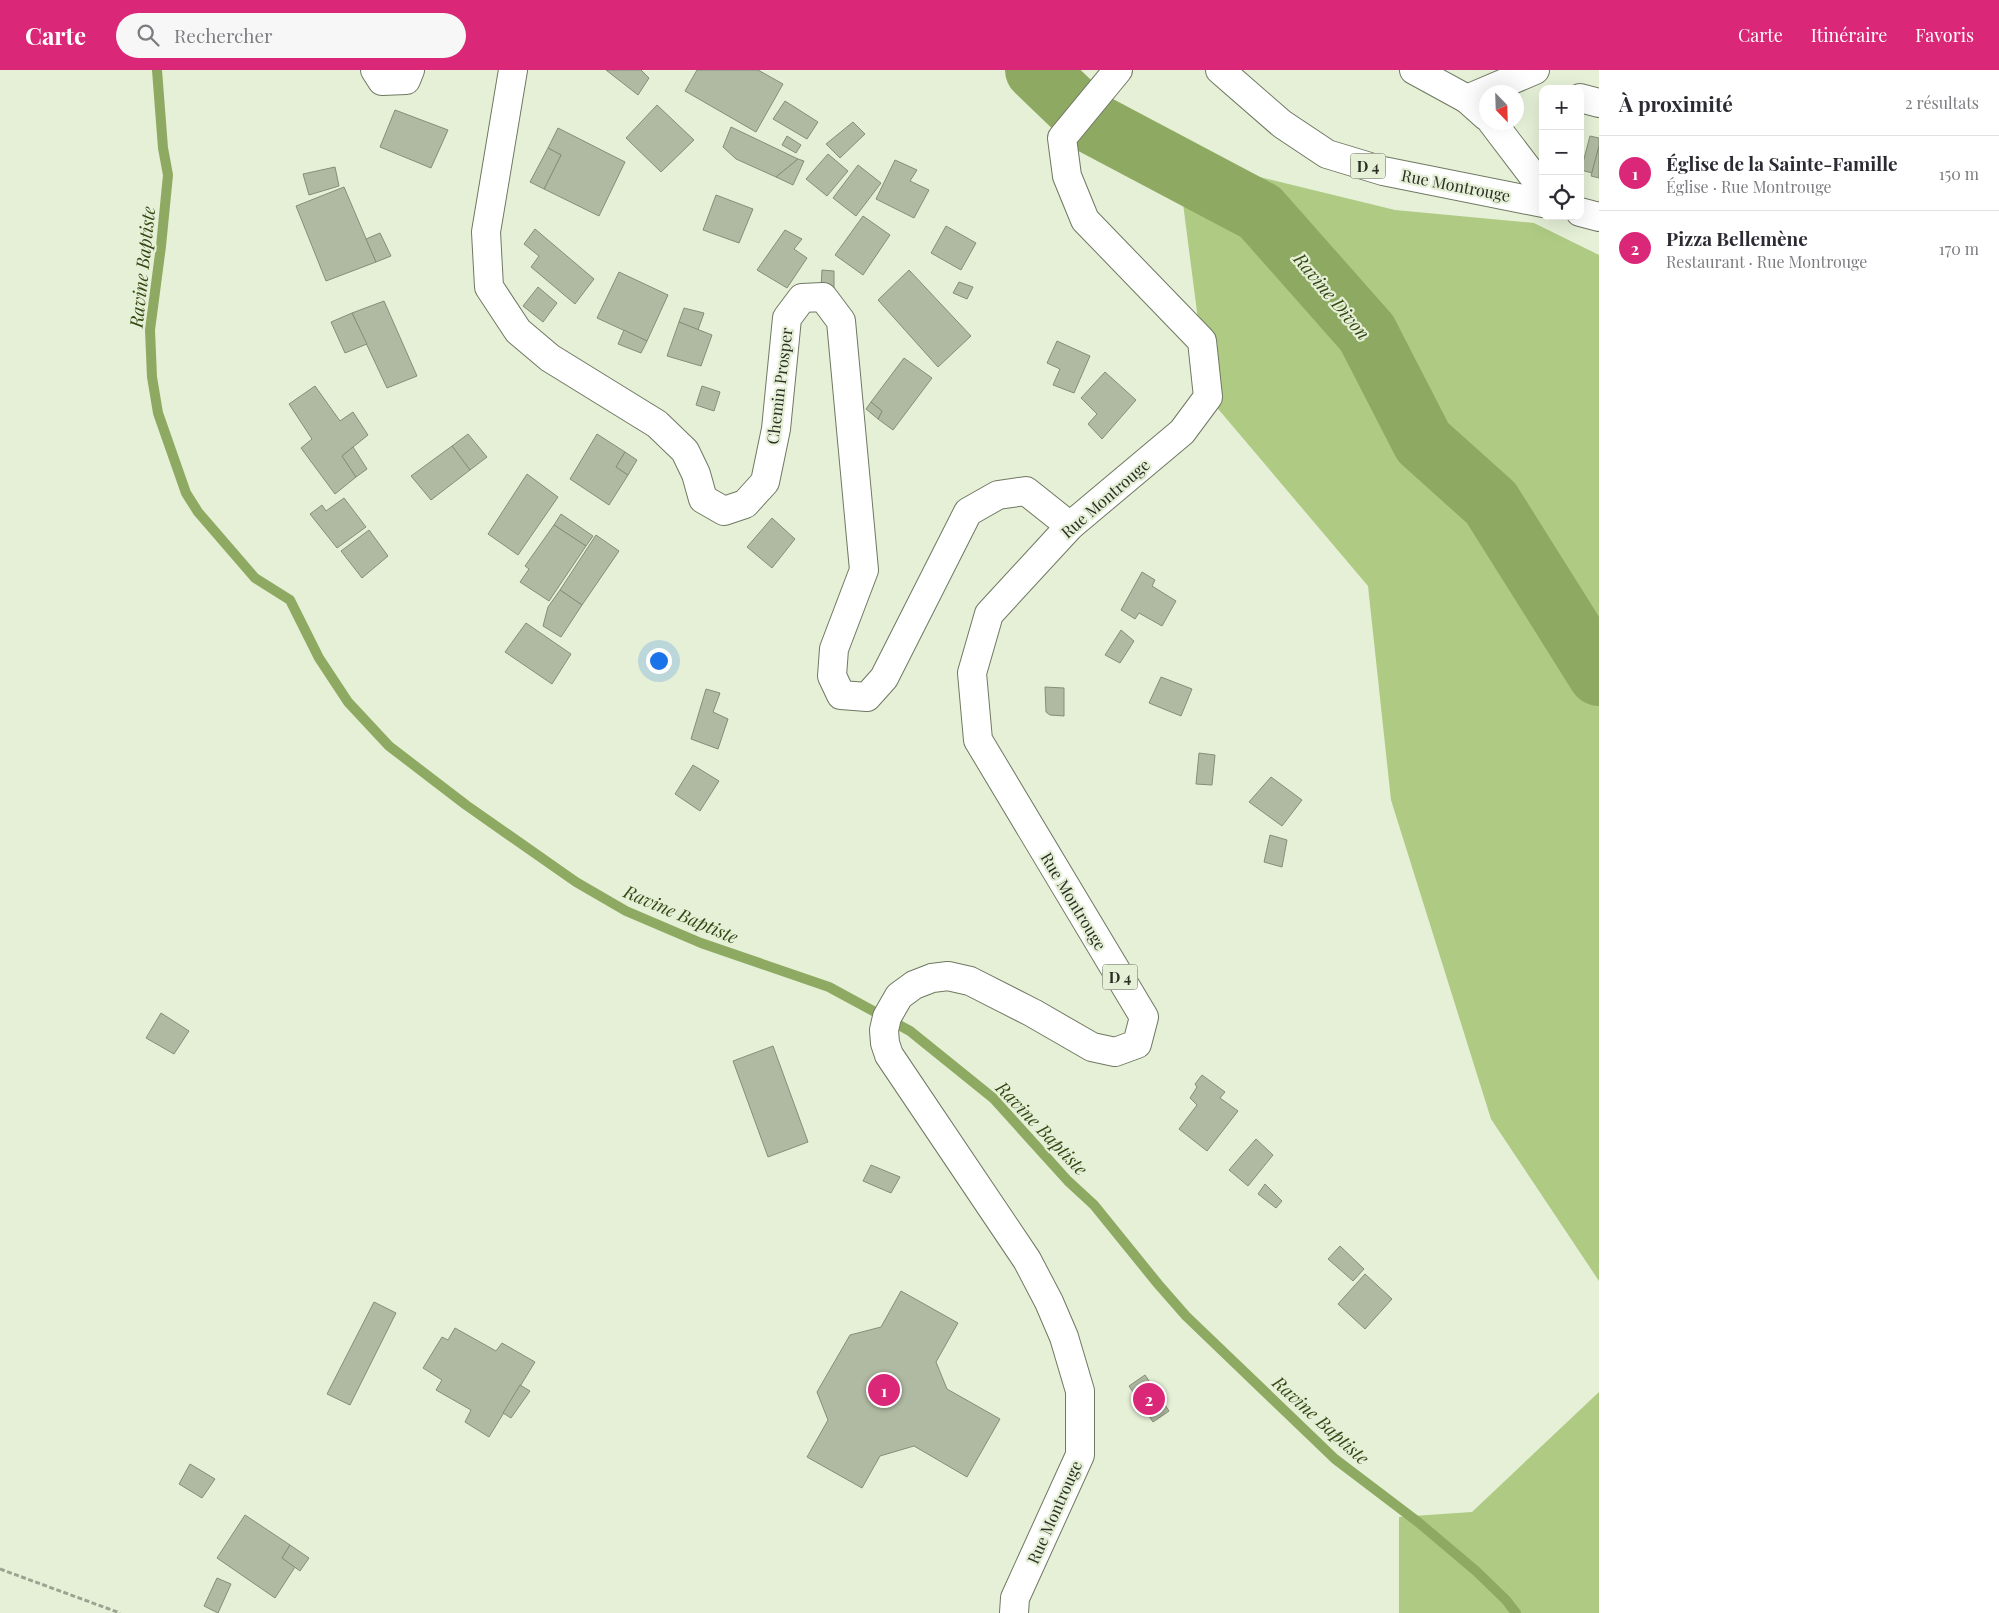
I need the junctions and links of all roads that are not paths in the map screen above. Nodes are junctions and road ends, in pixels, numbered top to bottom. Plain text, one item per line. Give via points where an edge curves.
1 (374, 70) edge
2 (410, 70) edge
3 (513, 70) edge
4 (1118, 70) edge
5 (1220, 70) edge
6 (1414, 70) edge
7 (1535, 70) edge
8 (1584, 99) edge
9 (1599, 103) edge
10 (1477, 107) edge
11 (1498, 130) edge
12 (1539, 184) edge
13 (1539, 202) edge
14 (1584, 213) edge
15 (1599, 217) edge
16 (1070, 526) junction
17 (1014, 1613) edge

1 - 2 main road via 382,81 406,80
3 - 16 main road, Chemin Prosper via 486,232 489,287 518,331 550,358 657,424 685,450 703,499 724,511 745,504 765,482 776,429 787,318 802,298 824,296 841,321 864,570 834,648 832,676 841,695 867,697 884,678 968,512 998,495 1026,491
4 - 16 main road, Rue Montrouge / D 4 via 1062,138 1067,176 1085,220 1202,341 1208,397 1182,432
5 - 13 main road, Rue Montrouge / D 4 via 1282,124 1327,154 1383,171
6 - 10 main road
7 - 10 main road
8 - 9 main road
11 - 12 main road
14 - 15 main road
16 - 17 main road, Rue Montrouge / D 4 via 989,614 972,673 978,740 1144,1017 1137,1044 1116,1052 1092,1047 970,981 948,976 914,985 899,996 887,1017 884,1030 889,1055 1027,1260 1064,1336 1080,1391 1080,1455 1015,1598

